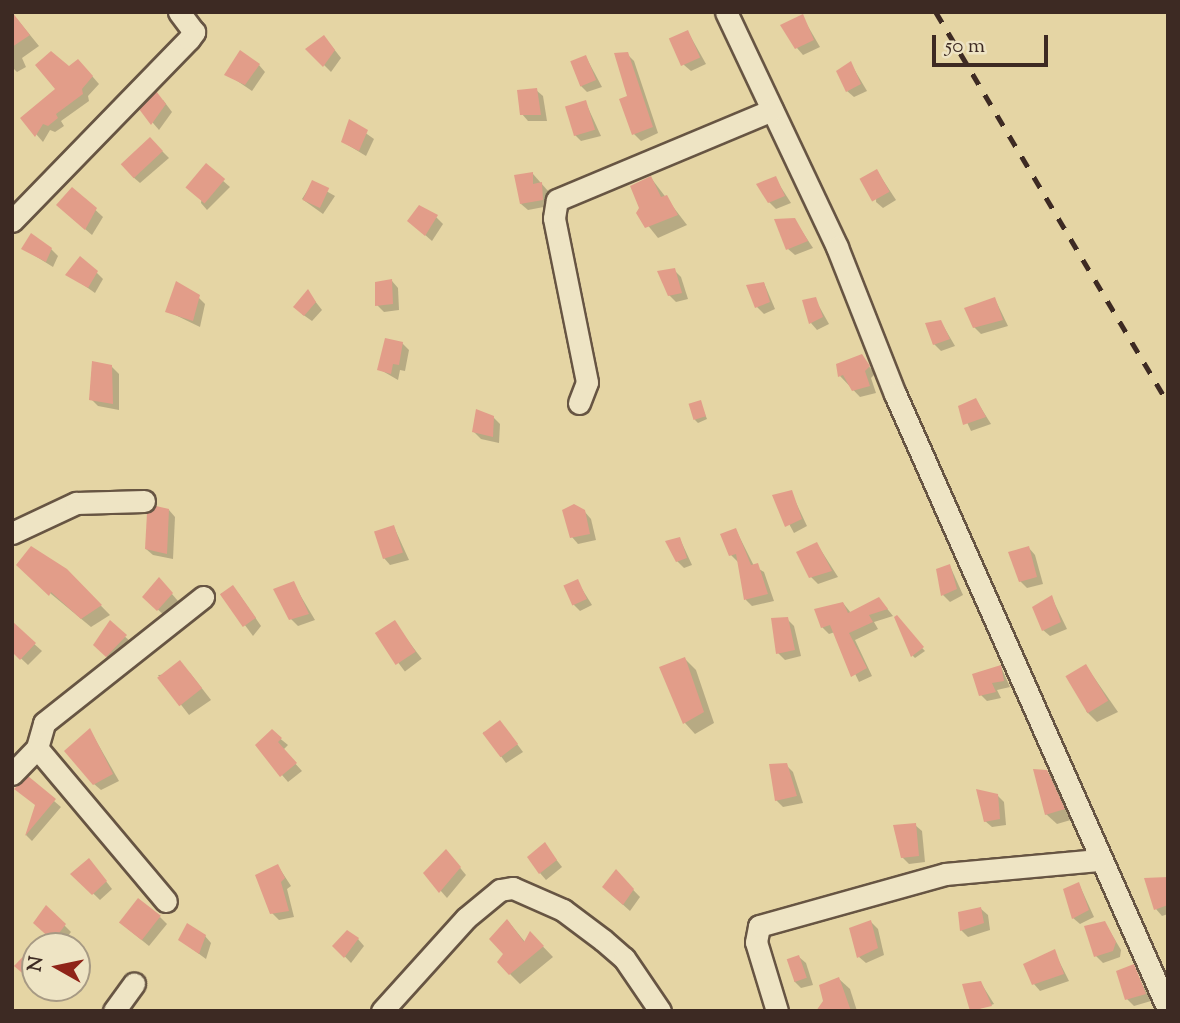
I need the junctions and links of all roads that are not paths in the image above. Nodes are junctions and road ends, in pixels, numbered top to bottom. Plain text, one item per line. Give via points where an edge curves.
1 (179, 12) edge
2 (726, 12) edge
3 (772, 110) junction
4 (12, 221) edge
5 (579, 403) dead end
6 (144, 501) dead end
7 (12, 533) edge
8 (203, 597) dead end
9 (37, 748) junction
10 (12, 774) edge
11 (1098, 860) junction
12 (166, 901) dead end
13 (134, 983) dead end
14 (1168, 1009) edge
15 (114, 1011) edge
16 (382, 1011) edge
17 (660, 1011) edge
18 (777, 1011) edge

1 - 4 street via 194,32 189,39
2 - 3 street
3 - 5 street via 557,200 554,218 587,382
3 - 11 street via 837,247 895,394 1020,670
6 - 7 street via 76,503
8 - 9 street via 44,723
9 - 10 street
9 - 12 street
11 - 14 street
11 - 18 street via 946,874 759,926 757,942
13 - 15 street
16 - 17 street via 466,918 500,890 513,888 563,911 603,940 624,958

